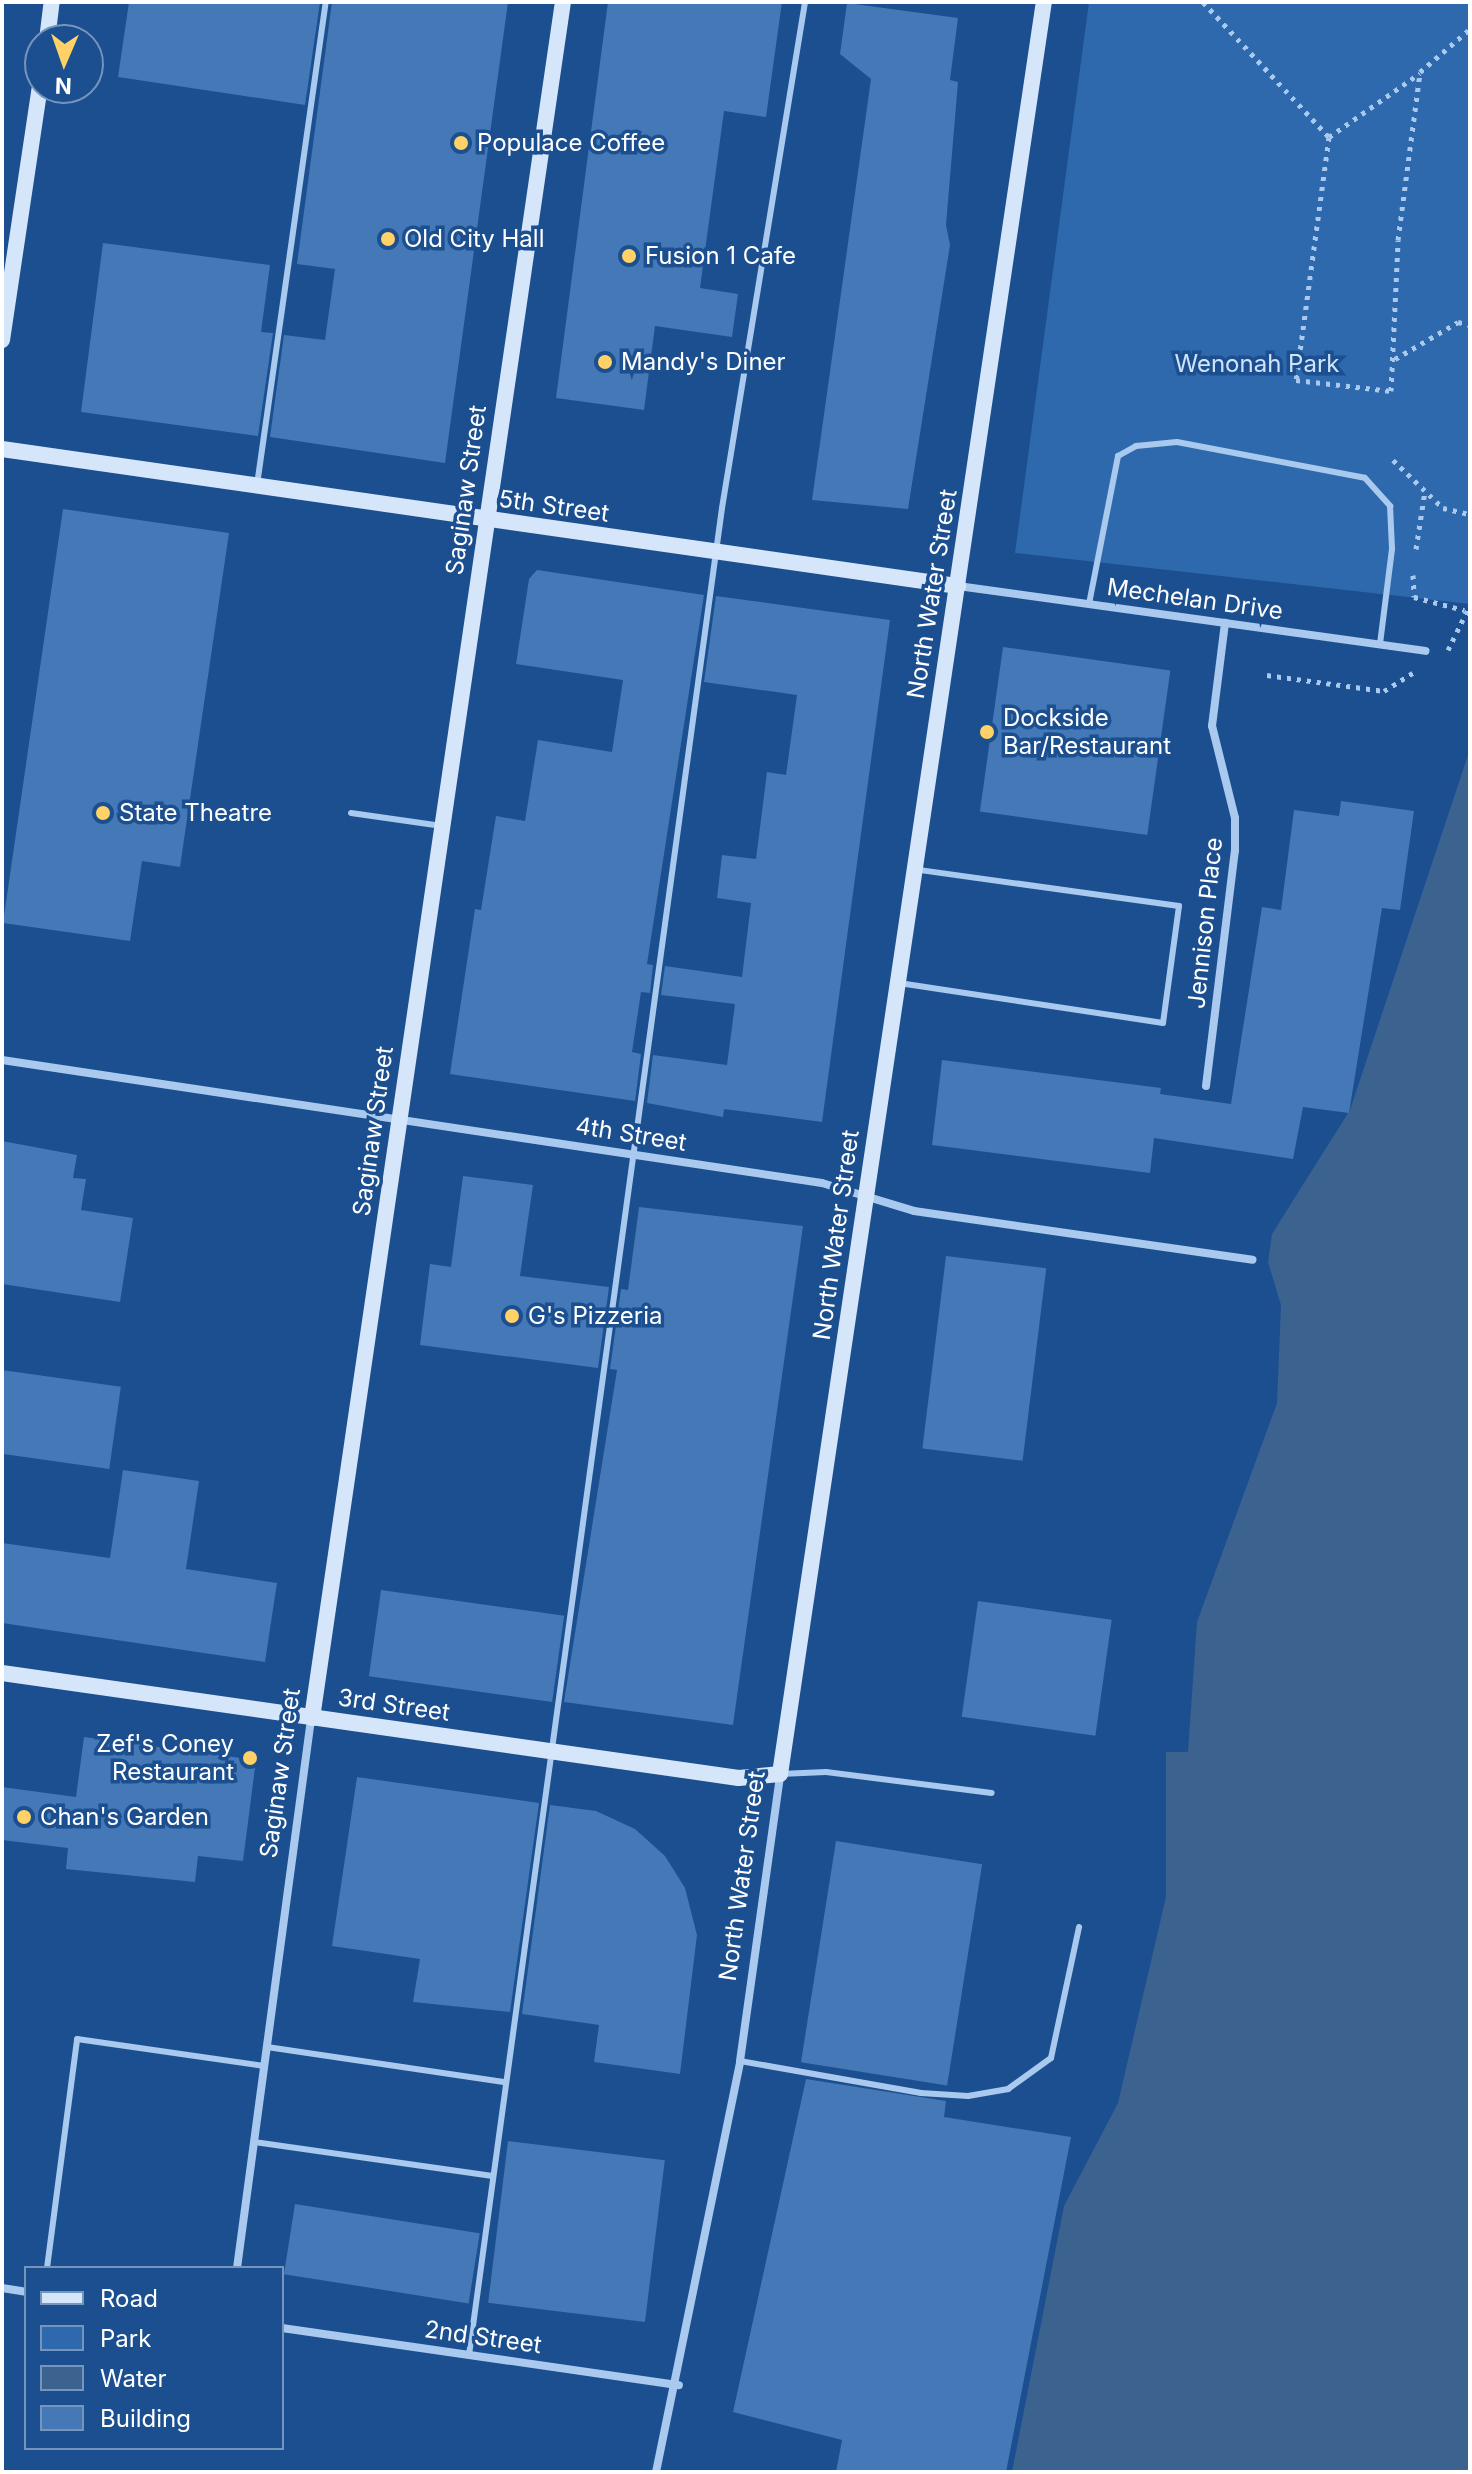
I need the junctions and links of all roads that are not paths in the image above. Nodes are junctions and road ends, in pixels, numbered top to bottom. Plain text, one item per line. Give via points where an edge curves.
1 (52, 2) edge
2 (326, 2) edge
3 (563, 2) edge
4 (805, 2) edge
5 (1044, 2) edge
6 (49, 24) edge
7 (37, 104) edge
8 (2, 340) edge
9 (2, 449) edge
10 (256, 487) junction
11 (486, 521) junction
12 (717, 553) junction
13 (958, 586) junction
14 (1089, 604) junction
15 (1225, 623) junction
16 (1380, 644) junction
17 (1426, 651) dead end
18 (351, 813) dead end
19 (442, 826) junction
20 (915, 870) junction
21 (898, 983) junction
22 (2, 1060) edge
23 (1206, 1086) dead end
24 (400, 1119) junction
25 (632, 1155) junction
26 (865, 1197) junction
27 (1252, 1260) dead end
28 (2, 1673) edge
29 (312, 1718) junction
30 (549, 1751) junction
31 (780, 1774) junction
32 (992, 1793) dead end
33 (1079, 1927) dead end
34 (267, 2047) junction
35 (740, 2061) junction
36 (264, 2066) junction
37 (505, 2082) junction
38 (254, 2142) junction
39 (493, 2176) junction
40 (47, 2266) edge
41 (237, 2266) edge
42 (2, 2288) edge
43 (24, 2292) edge
44 (284, 2328) edge
45 (469, 2355) junction
46 (679, 2385) junction
47 (656, 2472) edge

1 - 6 street
2 - 10 lane
3 - 11 street, Saginaw Street
4 - 12 lane
5 - 13 street, North Water Street
7 - 8 street
9 - 10 street, 5th Street
10 - 11 street, 5th Street
11 - 12 street, 5th Street
11 - 19 street, Saginaw Street
12 - 13 street, 5th Street
12 - 25 lane
13 - 14 street, Mechelan Drive
13 - 20 street, North Water Street
14 - 15 street, Mechelan Drive
14 - 16 lane via 1118,456 1136,446 1177,442 1365,478 1390,506 1392,549
15 - 16 street, Mechelan Drive
15 - 23 street, Jennison Place via 1212,726 1235,818 1235,851
16 - 17 street, Mechelan Drive
18 - 19 lane
19 - 24 street, Saginaw Street
20 - 21 street, North Water Street
20 - 21 lane via 1179,906 1163,1023
21 - 26 street, North Water Street
22 - 24 street, 4th Street
24 - 25 street, 4th Street
24 - 29 street, Saginaw Street
25 - 26 street, 4th Street via 822,1183
25 - 30 lane
26 - 27 street, 4th Street via 914,1211
26 - 31 street, North Water Street
28 - 29 street, 3rd Street
29 - 30 street, 3rd Street
29 - 34 street, Saginaw Street
30 - 31 street, 3rd Street via 739,1778
30 - 37 lane
31 - 32 lane via 826,1772
31 - 35 street, North Water Street
33 - 35 lane via 1051,2058 1008,2089 968,2096 921,2093
34 - 36 street, Saginaw Street
34 - 37 lane
35 - 46 street, North Water Street
36 - 38 street, Saginaw Street
36 - 40 lane via 77,2039
37 - 39 lane
38 - 39 lane
38 - 41 street, Saginaw Street
39 - 45 lane
42 - 43 street
44 - 45 street, 2nd Street
45 - 46 street, 2nd Street
46 - 47 street, North Water Street

